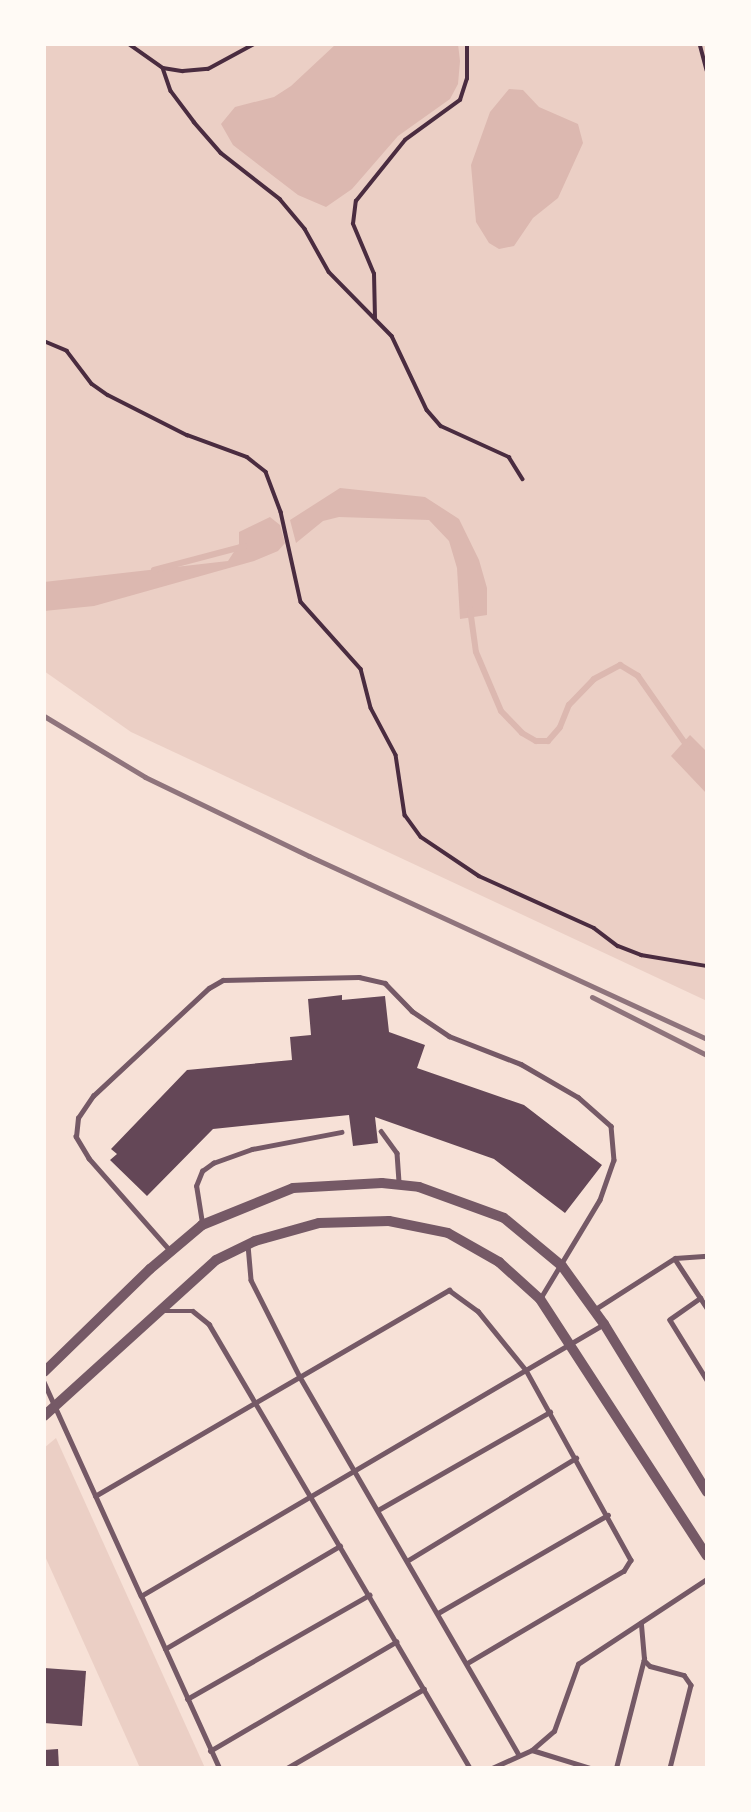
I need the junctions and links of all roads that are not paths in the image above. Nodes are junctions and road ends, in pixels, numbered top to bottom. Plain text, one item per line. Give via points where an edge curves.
1 (381, 1131) dead end
2 (341, 1132) dead end
3 (399, 1185) junction
4 (202, 1226) junction
5 (248, 1244) junction
6 (171, 1252) junction
7 (707, 1256) edge
8 (675, 1258) junction
9 (562, 1266) junction
10 (701, 1298) junction
11 (541, 1299) junction
12 (707, 1308) edge
13 (593, 1310) junction
14 (155, 1311) junction
15 (604, 1324) junction
16 (570, 1344) junction
17 (526, 1370) junction
18 (44, 1372) edge
19 (300, 1377) junction
20 (707, 1380) edge
21 (44, 1382) edge
22 (255, 1403) junction
23 (55, 1406) junction
24 (550, 1412) junction
25 (44, 1416) edge
26 (576, 1458) junction
27 (354, 1470) junction
28 (707, 1492) edge
29 (95, 1496) junction
30 (311, 1496) junction
31 (378, 1510) junction
32 (608, 1515) junction
33 (340, 1546) junction
34 (707, 1556) edge
35 (407, 1561) junction
36 (707, 1579) edge
37 (369, 1595) junction
38 (141, 1596) junction
39 (438, 1614) junction
40 (641, 1623) junction
41 (396, 1642) junction
42 (164, 1649) junction
43 (644, 1659) junction
44 (467, 1664) junction
45 (424, 1689) junction
46 (187, 1699) junction
47 (532, 1750) junction
48 (211, 1751) junction
49 (518, 1753) junction
50 (219, 1768) edge
51 (288, 1768) edge
52 (470, 1768) edge
53 (492, 1768) edge
54 (590, 1768) edge
55 (616, 1768) edge
56 (670, 1768) edge

1 - 3 lane via 397,1153
2 - 4 lane via 252,1149 213,1163 202,1171 196,1186
3 - 4 street via 293,1188
3 - 9 street via 459,1198 504,1218
4 - 6 street
5 - 11 street via 319,1223 389,1221 448,1233 499,1262
5 - 14 street via 216,1259
5 - 19 lane via 251,1280
6 - 9 lane via 89,1159 76,1137 78,1118 93,1096 223,980 359,977 385,983 412,1011 449,1036 521,1064 578,1097 611,1126 614,1160 600,1200
6 - 18 street
7 - 8 lane
8 - 10 lane
8 - 13 lane
9 - 11 lane
9 - 13 street
10 - 12 lane
10 - 20 lane via 670,1320
11 - 16 street
13 - 15 street
14 - 22 lane via 193,1311 209,1324
14 - 23 street
15 - 16 lane
15 - 28 street
16 - 17 lane
16 - 34 street
17 - 19 lane via 478,1311 449,1290
17 - 24 lane
17 - 27 lane
19 - 22 lane
19 - 27 lane
21 - 23 lane
22 - 29 lane
22 - 30 lane
23 - 25 street
23 - 29 lane
24 - 26 lane
24 - 31 lane
26 - 32 lane
26 - 35 lane
27 - 30 lane
27 - 31 lane
29 - 38 lane
30 - 33 lane
30 - 38 lane
31 - 35 lane
32 - 39 lane
32 - 44 lane via 630,1551 629,1567
33 - 37 lane
33 - 42 lane
35 - 39 lane
36 - 40 lane
37 - 41 lane
37 - 46 lane
38 - 42 lane
39 - 44 lane
40 - 43 lane
40 - 47 lane via 578,1664 554,1731
41 - 45 lane
41 - 48 lane
42 - 46 lane
43 - 55 lane
43 - 56 lane via 689,1677 691,1685
44 - 49 lane
45 - 51 lane
45 - 52 lane
46 - 48 lane
47 - 49 lane
47 - 54 lane
48 - 50 lane
49 - 53 lane

